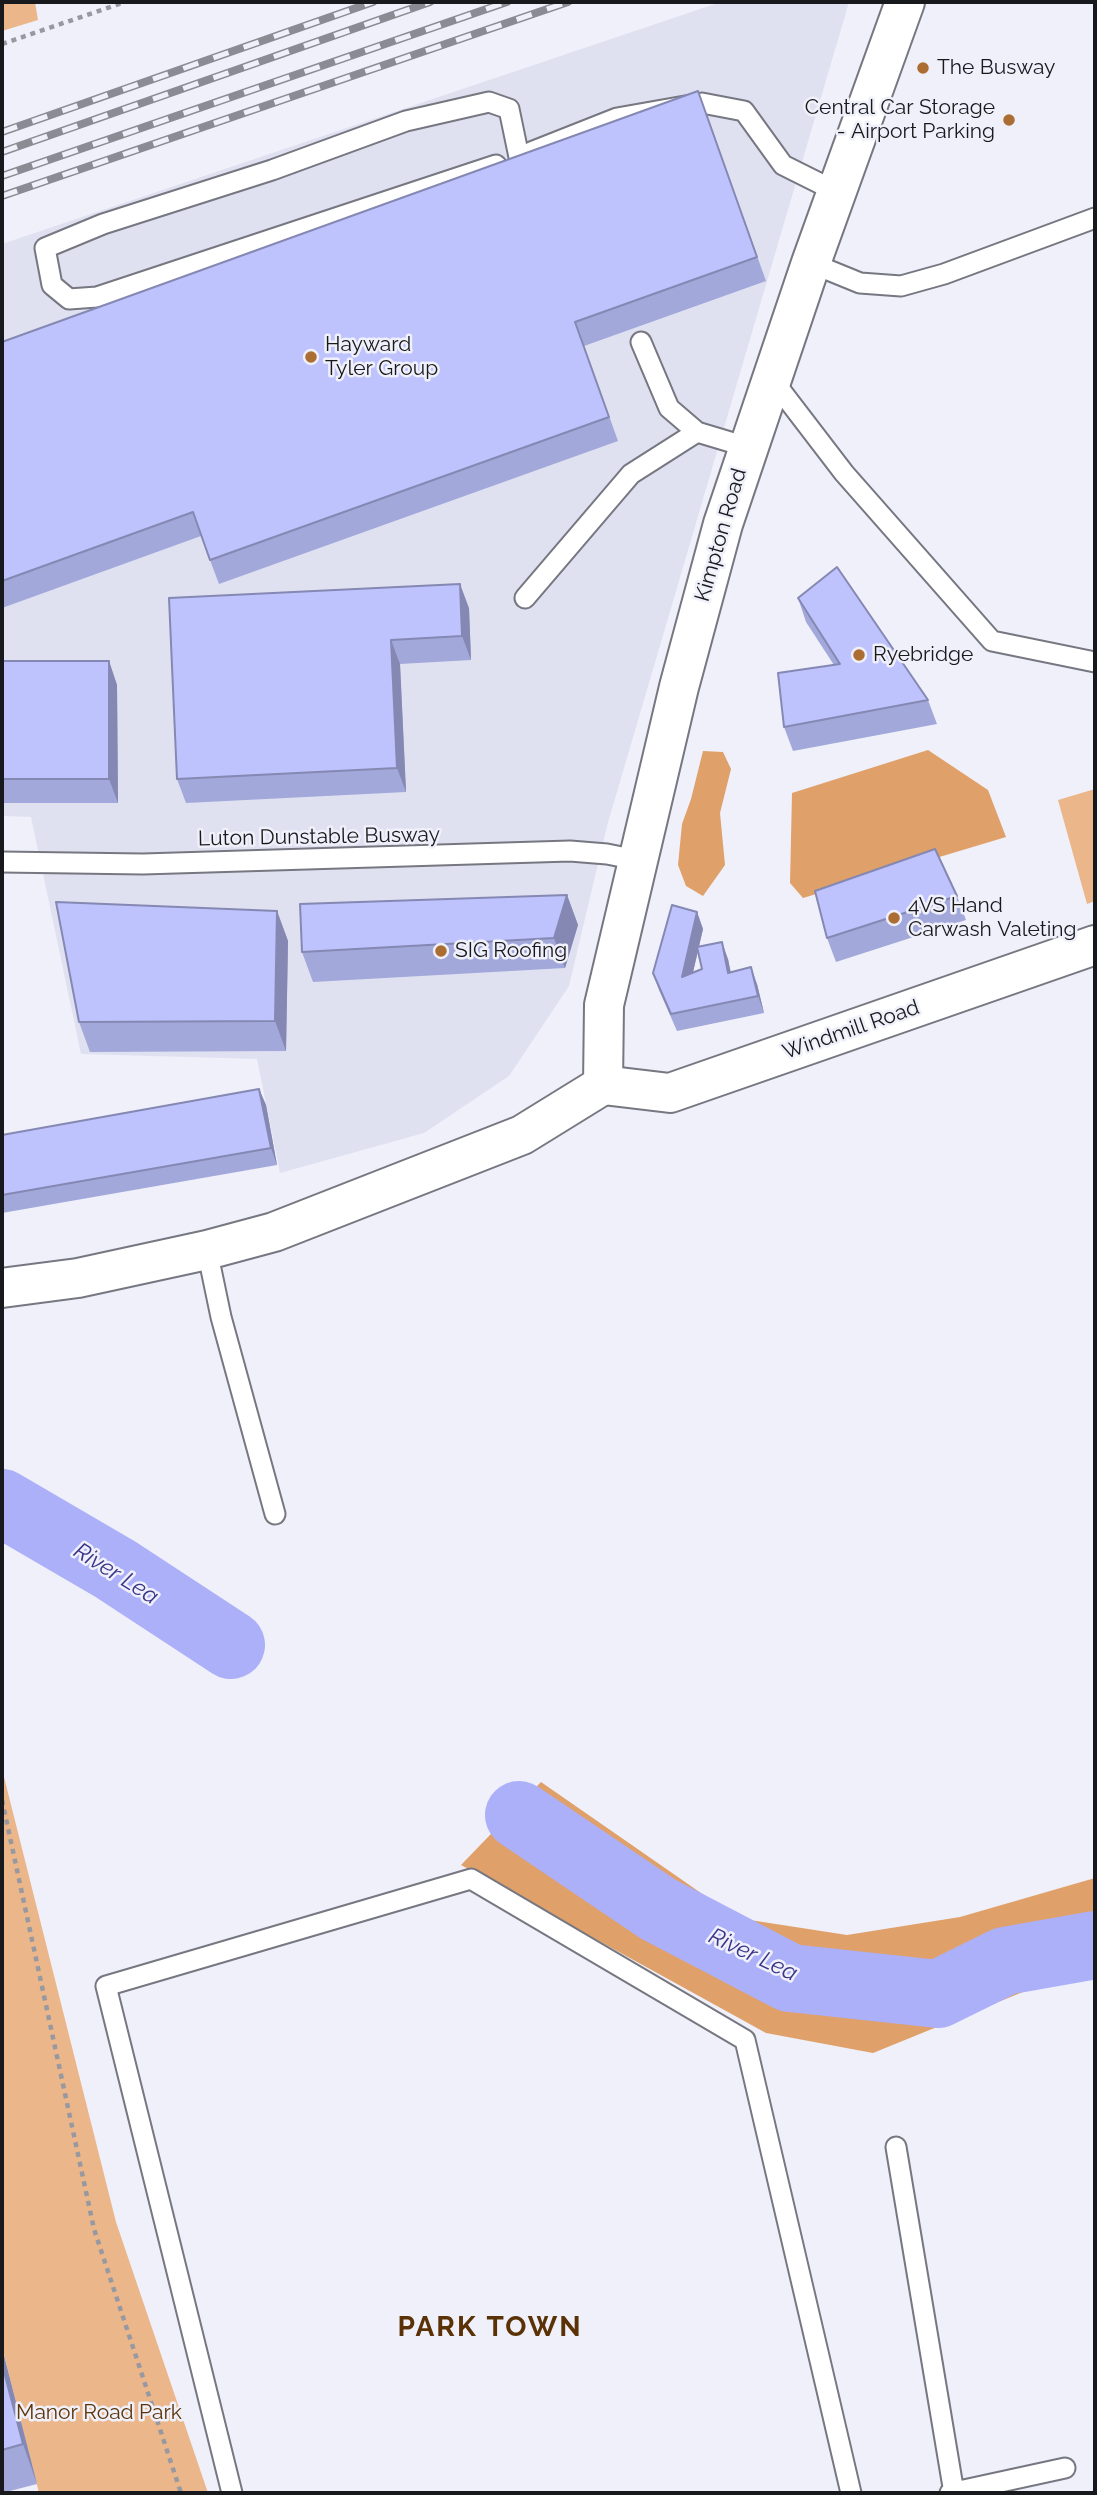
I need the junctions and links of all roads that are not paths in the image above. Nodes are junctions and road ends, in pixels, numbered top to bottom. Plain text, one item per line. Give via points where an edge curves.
1 (905, 2) edge
2 (519, 157) junction
3 (837, 192) junction
4 (1095, 218) edge
5 (811, 263) junction
6 (641, 342) dead end
7 (772, 379) junction
8 (696, 432) junction
9 (747, 447) junction
10 (525, 598) dead end
11 (1095, 663) edge
12 (637, 860) junction
13 (2, 862) edge
14 (1095, 945) edge
15 (603, 1086) junction
16 (207, 1250) junction
17 (2, 1288) edge
18 (275, 1514) dead end
19 (896, 2147) dead end
20 (1065, 2468) dead end
21 (232, 2493) edge
22 (851, 2493) edge
23 (952, 2493) edge

1 - 3 main road, Kimpton Road
2 - 2 lane via 97,297 69,299 52,285 45,248 406,121 488,102 509,109
2 - 3 lane via 617,118 702,103 744,111 783,165
3 - 5 main road, Kimpton Road
4 - 5 lane via 901,286 860,283
5 - 7 main road, Kimpton Road
6 - 8 lane via 669,408
7 - 9 main road, Kimpton Road
7 - 11 lane via 844,473 992,641
8 - 9 lane
8 - 10 lane via 631,474
9 - 12 main road, Kimpton Road
12 - 13 lane, Luton Dunstable Busway via 570,852 156,864
12 - 15 main road, Kimpton Road via 604,1005
14 - 15 main road, Windmill Road via 670,1093
15 - 16 main road via 522,1135 274,1233
16 - 17 main road via 78,1278
16 - 18 lane
19 - 23 lane
20 - 23 lane
21 - 22 lane via 106,1986 471,1879 745,2040

